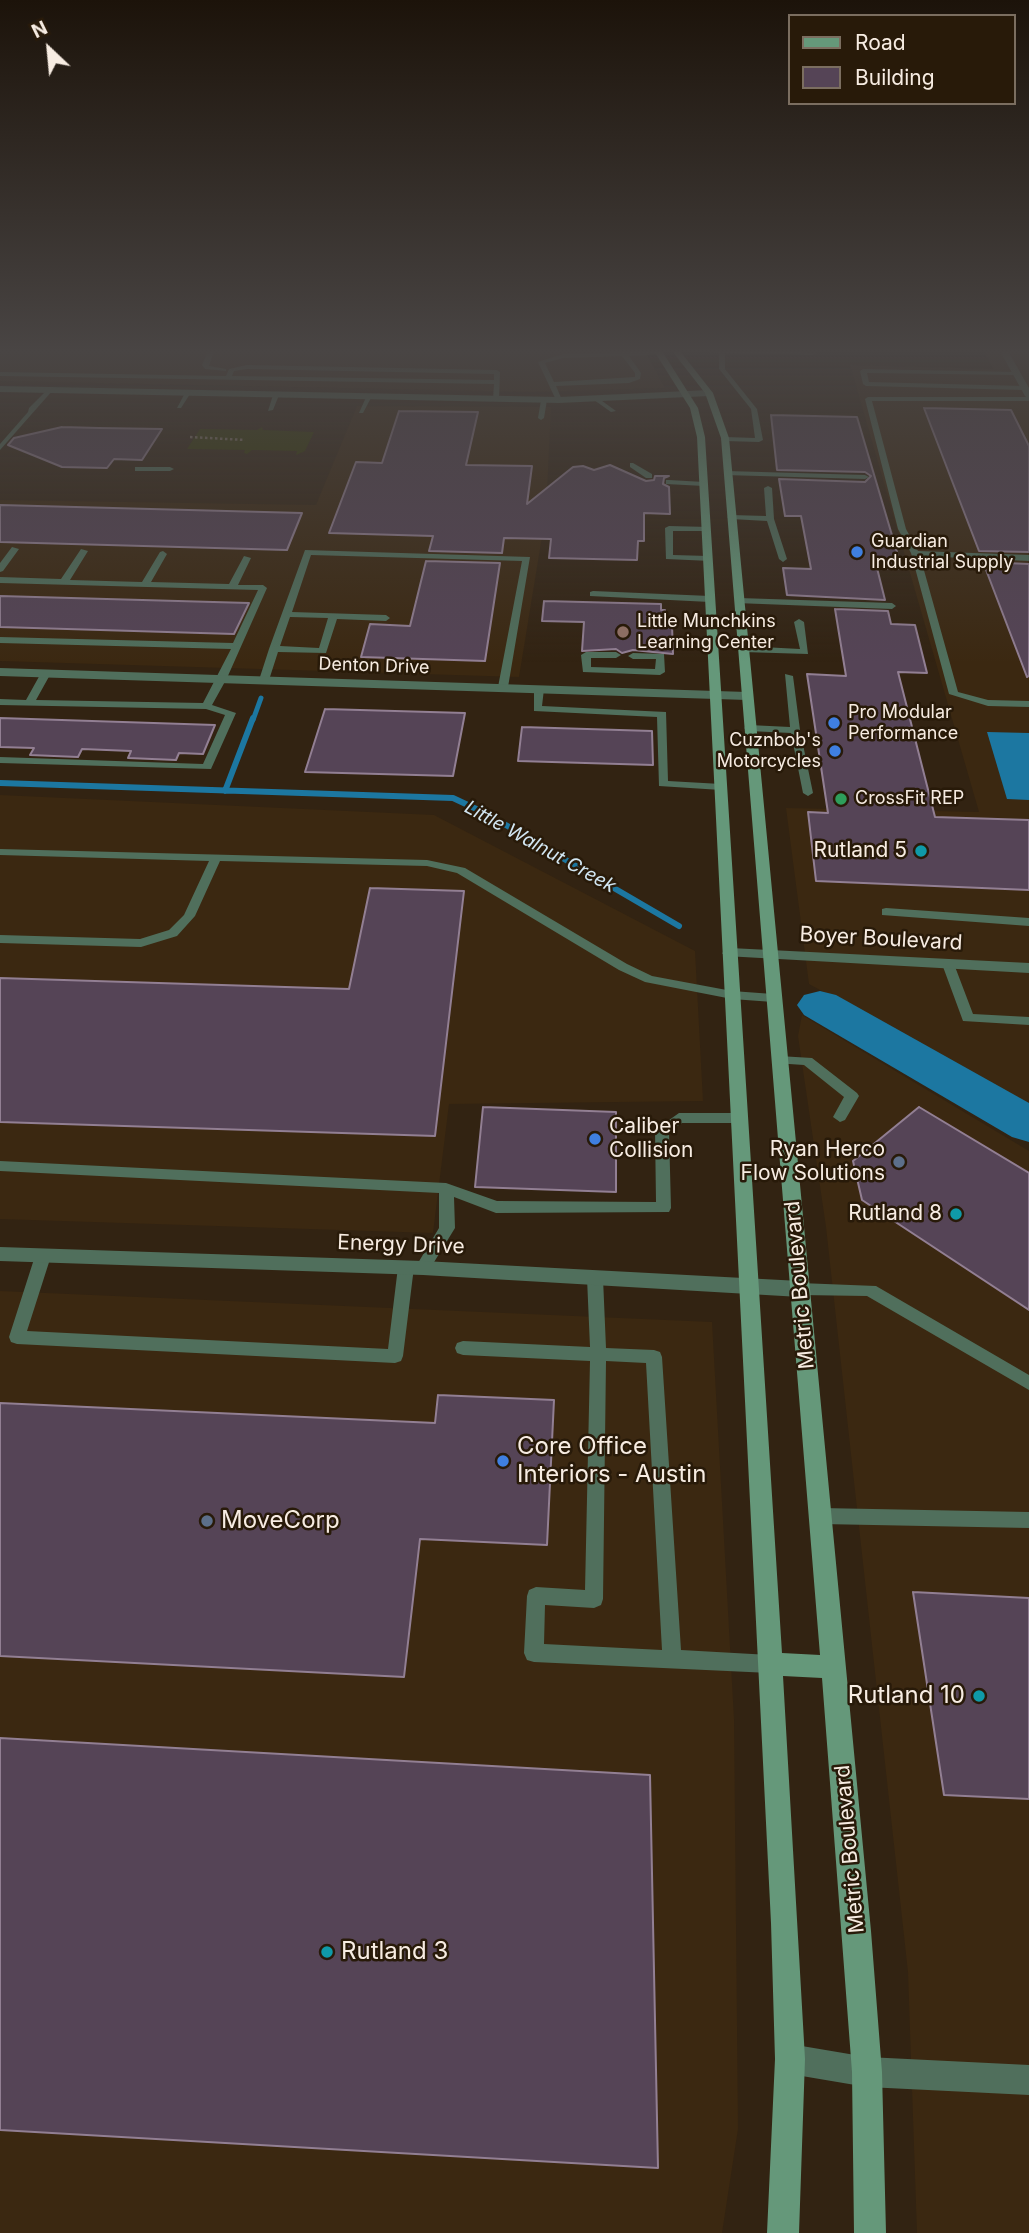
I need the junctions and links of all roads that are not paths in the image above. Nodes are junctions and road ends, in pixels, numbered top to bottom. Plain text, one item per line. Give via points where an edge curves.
1 (701, 455) edge
2 (726, 455) edge
3 (883, 455) edge
4 (633, 465) dead end
5 (138, 469) dead end
6 (170, 470) dead end
7 (727, 473) junction
8 (649, 476) dead end
9 (864, 477) dead end
10 (669, 482) dead end
11 (704, 484) junction
12 (768, 488) dead end
13 (731, 517) junction
14 (771, 519) junction
15 (706, 529) junction
16 (15, 548) dead end
17 (84, 551) dead end
18 (915, 553) junction
19 (163, 554) dead end
20 (247, 558) dead end
21 (1029, 558) edge
22 (708, 559) junction
23 (783, 559) dead end
24 (0, 569) edge
25 (0, 580) edge
26 (64, 582) junction
27 (145, 584) junction
28 (232, 587) junction
29 (593, 594) dead end
30 (710, 599) junction
31 (739, 601) junction
32 (892, 606) dead end
33 (286, 614) junction
34 (333, 616) junction
35 (386, 618) dead end
36 (799, 622) dead end
37 (0, 640) edge
38 (237, 646) junction
39 (274, 649) junction
40 (743, 649) junction
41 (616, 655) dead end
42 (633, 656) dead end
43 (595, 670) junction
44 (0, 672) edge
45 (46, 673) junction
46 (788, 676) dead end
47 (222, 678) junction
48 (264, 680) junction
49 (503, 687) junction
50 (539, 689) junction
51 (590, 690) junction
52 (715, 694) junction
53 (747, 696) junction
54 (0, 702) edge
55 (30, 702) junction
56 (1029, 704) edge
57 (206, 706) junction
58 (581, 711) junction
59 (749, 728) junction
60 (795, 730) junction
61 (0, 760) edge
62 (721, 788) junction
63 (808, 793) dead end
64 (0, 852) edge
65 (216, 856) junction
66 (886, 912) dead end
67 (1029, 922) edge
68 (0, 939) edge
69 (730, 953) junction
70 (769, 955) junction
71 (948, 964) junction
72 (1029, 968) edge
73 (732, 995) junction
74 (773, 998) junction
75 (1029, 1021) edge
76 (779, 1060) junction
77 (840, 1117) dead end
78 (738, 1118) junction
79 (0, 1166) edge
80 (446, 1188) junction
81 (0, 1254) edge
82 (43, 1256) junction
83 (414, 1268) junction
84 (595, 1278) junction
85 (749, 1286) junction
86 (800, 1289) junction
87 (463, 1349) dead end
88 (598, 1355) junction
89 (1029, 1383) edge
90 (821, 1516) junction
91 (1029, 1520) edge
92 (672, 1659) junction
93 (771, 1664) junction
94 (834, 1667) junction
95 (790, 2059) junction
96 (867, 2072) junction
97 (1029, 2080) edge
98 (783, 2233) edge
99 (870, 2233) edge

1 - 11 main road
2 - 7 main road, Metric Boulevard
3 - 18 lane via 902,529
4 - 8 lane
5 - 6 lane
7 - 9 lane
7 - 13 main road, Metric Boulevard
10 - 11 lane
11 - 15 main road
12 - 14 lane
13 - 14 lane
13 - 31 main road, Metric Boulevard
14 - 23 lane
15 - 22 main road
15 - 22 lane via 669,528 669,558
16 - 24 lane
17 - 26 lane
18 - 21 lane
18 - 56 lane via 954,694 988,703
19 - 27 lane
20 - 28 lane
22 - 30 main road
25 - 26 lane
26 - 27 lane
27 - 28 lane
28 - 38 lane via 263,588
29 - 30 lane
30 - 52 main road
31 - 32 lane
31 - 40 main road, Metric Boulevard
33 - 34 lane
33 - 39 lane
33 - 49 lane via 308,552 527,559
34 - 35 lane
34 - 39 lane via 323,651
36 - 40 lane via 805,652
37 - 38 lane
38 - 47 lane
39 - 48 lane
40 - 53 main road, Metric Boulevard
41 - 43 lane via 586,655 586,670
42 - 43 lane via 661,656 660,671
43 - 51 lane
44 - 45 street, Denton Drive
45 - 47 street, Denton Drive
45 - 55 lane
46 - 60 lane
47 - 48 street, Denton Drive
47 - 57 lane
48 - 49 street, Denton Drive
49 - 50 street, Denton Drive
50 - 51 street, Denton Drive
50 - 58 lane via 537,709
51 - 52 street, Denton Drive
51 - 58 lane
52 - 53 street, Denton Drive
52 - 62 main road
53 - 59 main road, Metric Boulevard
54 - 55 lane
55 - 57 lane
57 - 61 lane via 231,713 207,767
58 - 62 lane via 662,714 663,784
59 - 60 lane
59 - 70 main road, Metric Boulevard
60 - 63 lane
62 - 69 main road
64 - 65 lane
65 - 68 lane via 189,916 173,933 141,943
65 - 73 lane via 427,863 461,870 649,979
66 - 67 lane
69 - 70 street, Boyer Boulevard
69 - 73 main road
70 - 71 street, Boyer Boulevard
70 - 74 main road, Metric Boulevard
71 - 72 street, Boyer Boulevard
71 - 75 lane via 968,1018
73 - 74 lane
73 - 78 main road
74 - 76 main road, Metric Boulevard
76 - 77 lane via 807,1061 852,1096
76 - 86 main road, Metric Boulevard
78 - 80 lane via 678,1118 662,1130 664,1208 496,1207
78 - 85 main road
79 - 80 lane
80 - 83 lane via 447,1228
81 - 82 street, Energy Drive
82 - 83 street, Energy Drive
82 - 83 lane via 17,1337 395,1356
83 - 84 street, Energy Drive
84 - 85 street, Energy Drive
84 - 88 lane
85 - 86 street, Energy Drive
85 - 93 main road
86 - 89 lane via 870,1290
86 - 90 main road, Metric Boulevard
87 - 88 lane
88 - 92 lane via 654,1357
88 - 92 lane via 594,1599 536,1596 534,1653
90 - 91 lane
90 - 94 main road, Metric Boulevard
92 - 93 lane
93 - 94 main road
93 - 95 main road
94 - 96 main road, Metric Boulevard
95 - 96 street
95 - 98 main road
96 - 97 street
96 - 99 main road, Metric Boulevard

